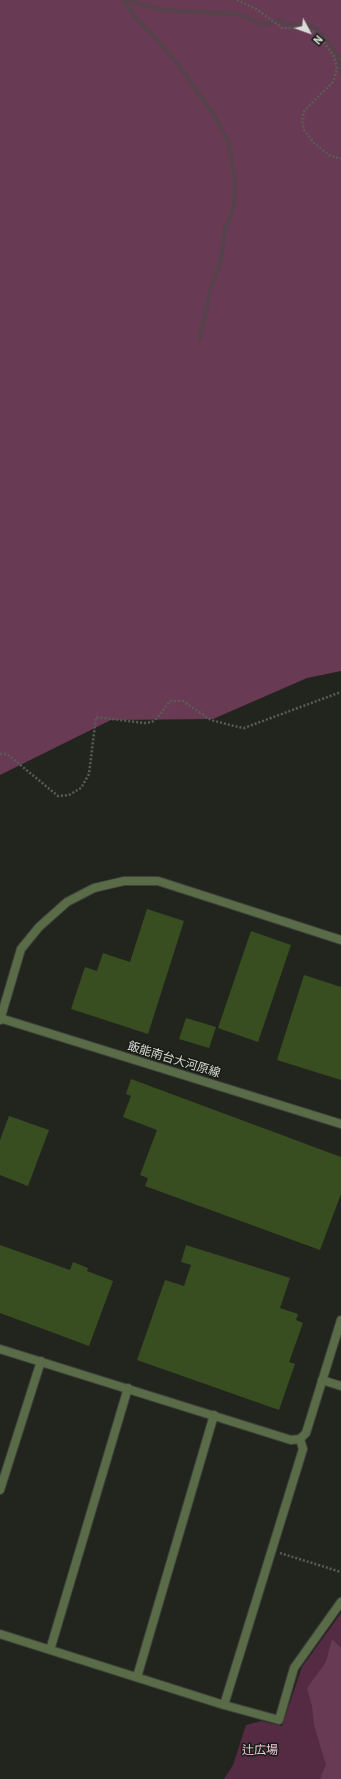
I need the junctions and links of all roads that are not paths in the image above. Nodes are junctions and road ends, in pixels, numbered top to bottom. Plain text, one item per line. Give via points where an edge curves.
1 (341, 940) edge
2 (0, 1019) edge
3 (341, 1124) edge
4 (341, 1320) edge
5 (0, 1349) edge
6 (41, 1361) junction
7 (322, 1380) junction
8 (341, 1386) edge
9 (128, 1388) junction
10 (214, 1415) junction
11 (300, 1440) junction
12 (0, 1490) edge
13 (341, 1602) edge
14 (0, 1634) edge
15 (50, 1650) junction
16 (137, 1677) junction
17 (224, 1705) junction

1 - 2 street via 158,881 124,881 94,888 67,902 39,927 21,949
2 - 3 street, 飯能南台大河原線
4 - 7 street
5 - 6 street
6 - 9 street
6 - 12 street
7 - 8 street
7 - 11 street via 306,1433
9 - 10 street
9 - 15 street
10 - 11 street via 291,1440
10 - 16 street
11 - 17 street via 303,1449
13 - 17 street via 294,1668 279,1720
14 - 15 street
15 - 16 street
16 - 17 street

